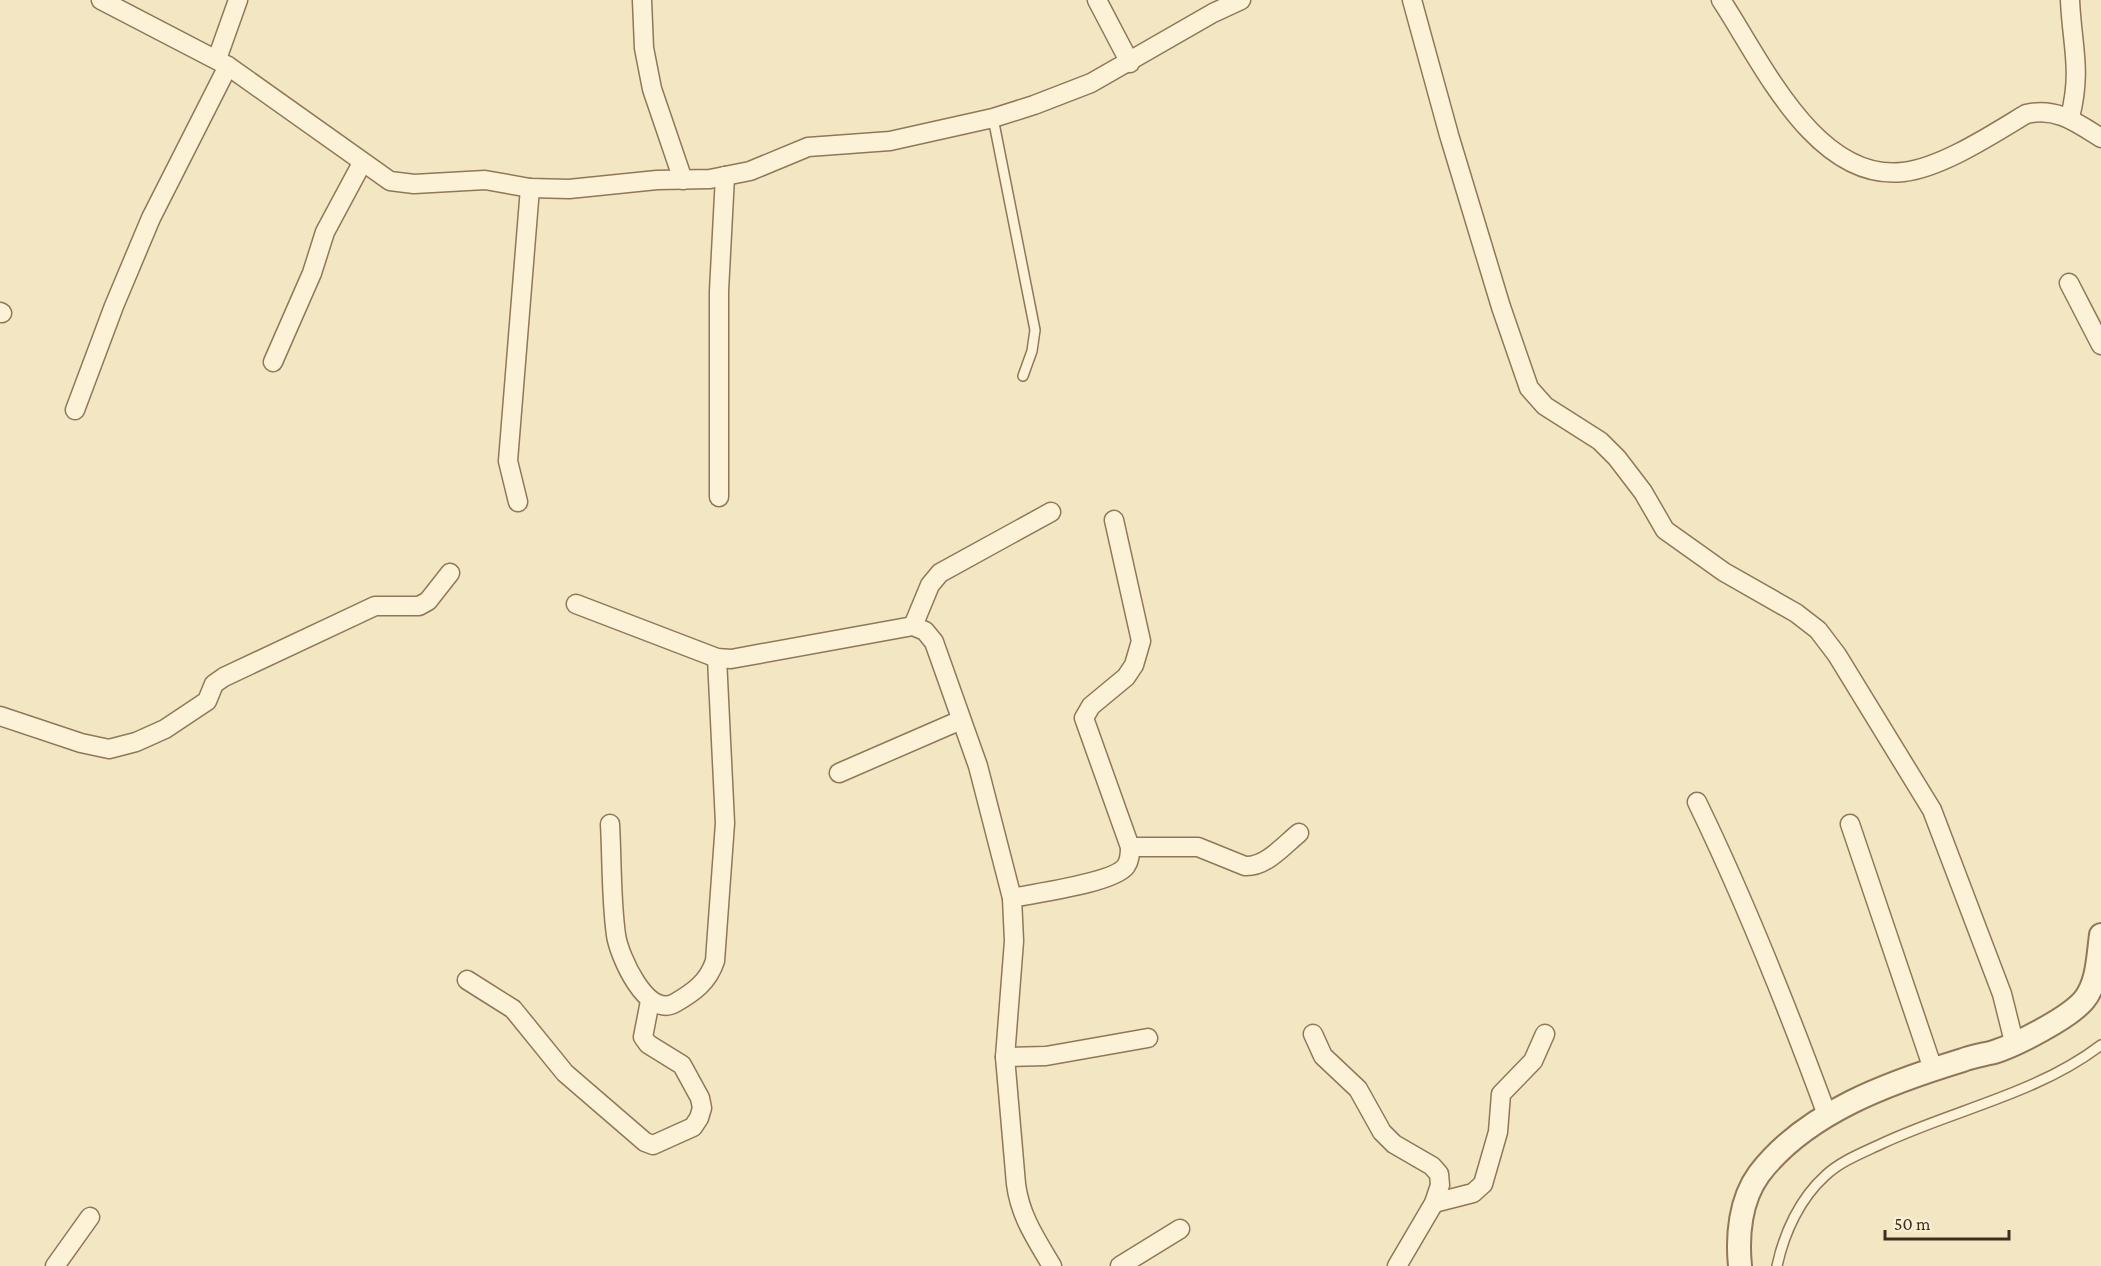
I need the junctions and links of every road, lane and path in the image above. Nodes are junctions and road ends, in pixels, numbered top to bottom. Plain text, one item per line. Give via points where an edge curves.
1 (101, 0) edge
2 (238, 0) edge
3 (642, 0) edge
4 (1097, 0) edge
5 (1241, 0) edge
6 (1412, 0) edge
7 (2070, 0) edge
8 (1724, 2) edge
9 (222, 62) junction
10 (1130, 63) junction
11 (2070, 117) junction
12 (993, 118) junction
13 (2101, 138) edge
14 (362, 163) junction
15 (725, 176) junction
16 (683, 180) junction
17 (530, 188) junction
18 (2069, 283) dead end
19 (2101, 345) edge
20 (273, 362) dead end
21 (1023, 376) dead end
22 (75, 410) dead end
23 (719, 497) dead end
24 (518, 502) dead end
25 (1051, 512) dead end
26 (1114, 520) dead end
27 (450, 573) dead end
28 (576, 604) dead end
29 (913, 626) junction
30 (717, 658) junction
31 (0, 716) edge
32 (961, 720) junction
33 (839, 773) dead end
34 (1697, 802) dead end
35 (610, 824) dead end
36 (1850, 824) dead end
37 (1299, 833) dead end
38 (1130, 847) junction
39 (1012, 898) junction
40 (2101, 935) edge
41 (467, 980) dead end
42 (650, 1001) junction
43 (1312, 1034) dead end
44 (1545, 1034) dead end
45 (1148, 1038) dead end
46 (2014, 1042) junction
47 (2101, 1045) edge
48 (1005, 1057) junction
49 (1933, 1069) junction
50 (1827, 1115) junction
51 (1434, 1203) junction
52 (90, 1217) dead end
53 (1180, 1229) dead end
54 (55, 1266) edge
55 (1052, 1266) edge
56 (1120, 1266) edge
57 (1397, 1266) edge
58 (1740, 1266) edge
59 (1777, 1266) edge

1 - 9 street
2 - 9 street
3 - 16 street via 652,89
4 - 10 street
5 - 10 street
6 - 46 street via 1449,135 1529,388 1545,406 1600,441 1617,458 1665,530 1724,572 1796,613 1818,630 1837,655 1932,810 2002,994
7 - 11 street via 2078,64 2077,91
8 - 11 street via 1784,100 1804,124 1838,155 1869,169 1905,172 1923,166 1954,154 2026,114 2038,111
9 - 14 street
9 - 22 street via 151,218
10 - 12 street via 1091,83
11 - 13 street
12 - 15 street via 875,144 808,147 770,164
12 - 21 lane via 1035,330
14 - 17 street via 390,181 403,184 485,180
14 - 20 street via 325,232 312,273
15 - 16 street
15 - 23 street via 719,291
16 - 17 street via 569,189
17 - 24 street via 508,461
18 - 19 street
25 - 29 street via 940,573 930,585
26 - 38 street via 1141,641 1126,677 1091,706 1083,718
27 - 31 street via 429,602 419,606 375,606 224,677 214,684 207,701 165,729 136,742 109,749
28 - 30 street
29 - 30 street via 731,659
29 - 32 street via 925,630 934,642
30 - 42 street via 725,823 715,961 702,985 672,1005 659,1006
32 - 33 street
32 - 39 street via 978,766
34 - 50 street via 1782,996
35 - 42 street via 616,935 632,973
36 - 49 street
37 - 38 street via 1253,867 1198,847
38 - 39 street via 1131,856 1125,867 1114,874
39 - 48 street via 1014,941
40 - 46 street via 2094,979 2083,1001 2065,1017
41 - 42 street via 513,1009 565,1073 653,1145 693,1126 702,1108 682,1065 643,1037
43 - 51 street via 1323,1056 1358,1089 1382,1132 1439,1174
44 - 51 street via 1533,1061 1502,1094 1498,1132 1483,1184 1473,1193
45 - 48 street via 1046,1056
46 - 49 street via 1996,1052
47 - 59 lane via 2064,1071 1902,1134 1847,1160 1808,1194 1781,1248
48 - 55 street via 1018,1205
49 - 50 street
50 - 58 street via 1758,1176 1742,1215
51 - 57 street
52 - 54 street
53 - 56 street

